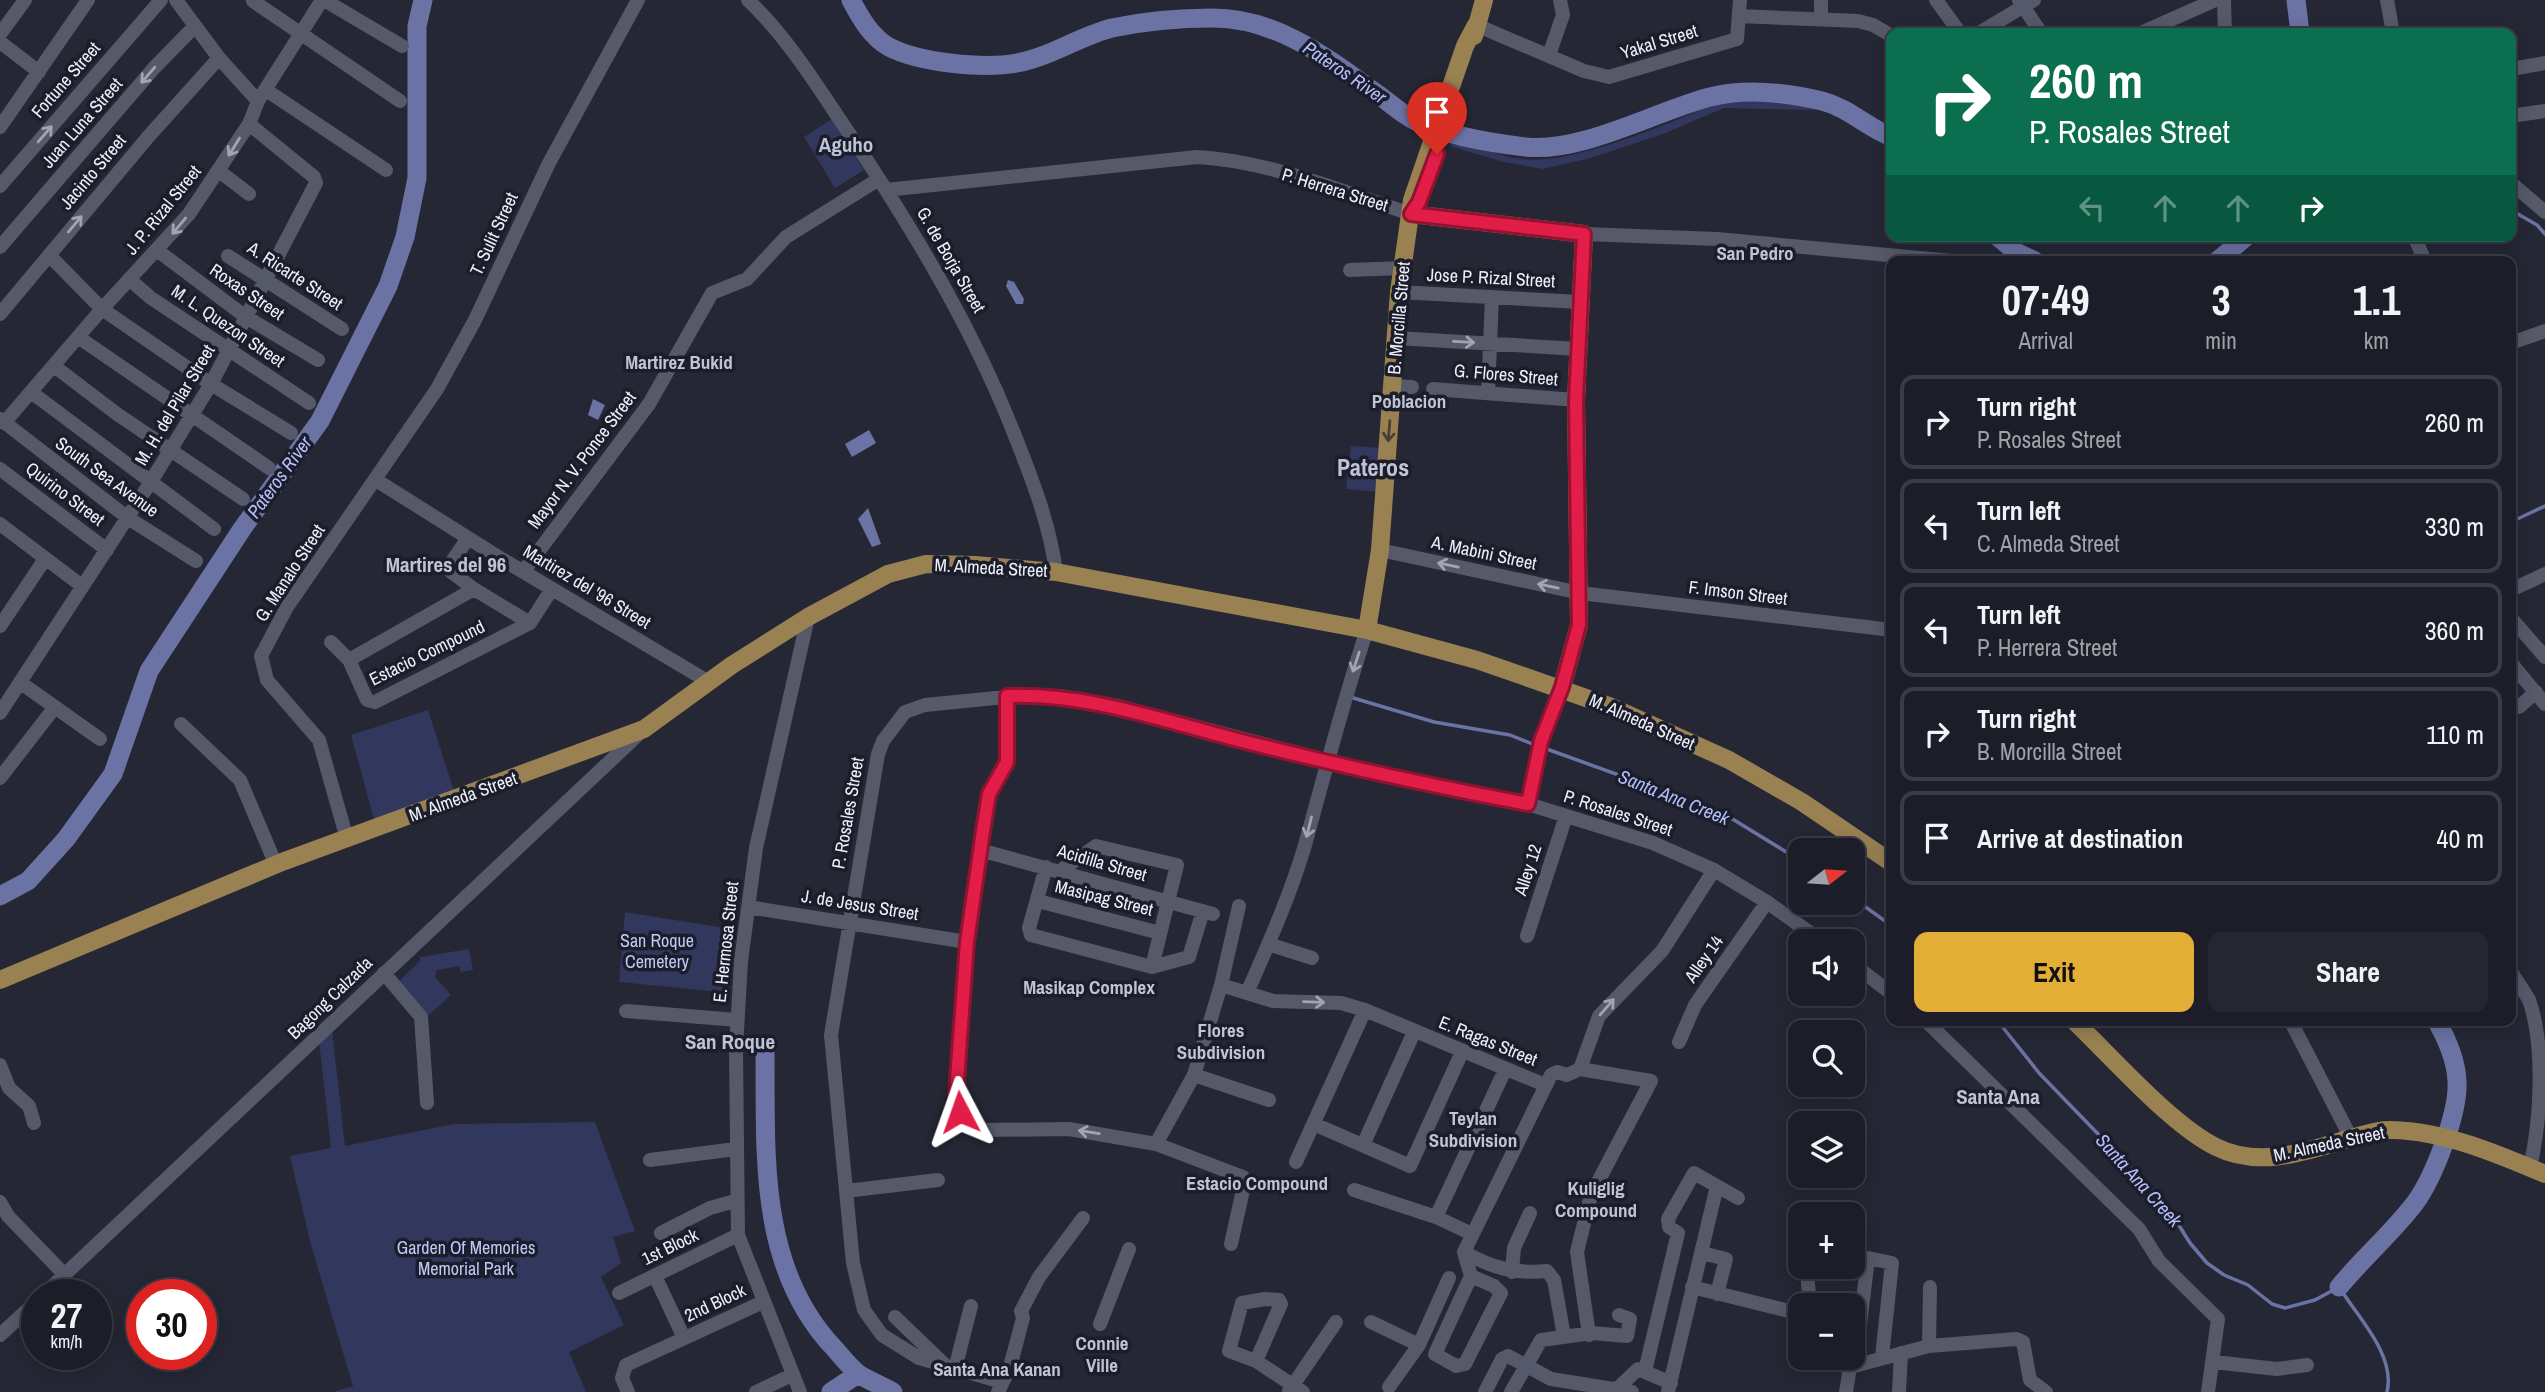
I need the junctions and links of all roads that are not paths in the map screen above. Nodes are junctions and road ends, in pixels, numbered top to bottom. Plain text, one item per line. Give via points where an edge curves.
1 (24, 0) edge
2 (88, 0) edge
3 (161, 0) edge
4 (176, 0) edge
5 (323, 0) edge
6 (638, 0) edge
7 (748, 0) edge
8 (1484, 0) edge
9 (1560, 0) edge
10 (1740, 0) edge
11 (1821, 0) edge
12 (1936, 0) edge
13 (2215, 0) edge
14 (2224, 0) edge
15 (2387, 0) edge
16 (253, 1) edge
17 (2026, 2) edge
18 (1740, 16) junction
19 (1821, 18) junction
20 (1476, 25) junction
21 (195, 26) junction
22 (1956, 28) edge
23 (1987, 28) edge
24 (2039, 28) edge
25 (2152, 28) edge
26 (2225, 28) edge
27 (2392, 28) edge
28 (302, 33) junction
29 (1886, 33) edge
30 (0, 34) edge
31 (0, 42) edge
32 (402, 46) dead end
33 (1549, 55) junction
34 (219, 58) junction
35 (2545, 63) edge
36 (2516, 68) edge
37 (39, 72) junction
38 (262, 96) junction
39 (400, 102) dead end
40 (2545, 111) edge
41 (2516, 115) edge
42 (249, 124) junction
43 (0, 127) edge
44 (386, 170) dead end
45 (219, 171) junction
46 (883, 185) junction
47 (0, 186) edge
48 (2516, 187) edge
49 (249, 194) dead end
50 (2545, 212) edge
51 (1411, 214) junction
52 (1584, 234) junction
53 (0, 247) edge
54 (158, 251) junction
55 (49, 255) junction
56 (228, 256) dead end
57 (1899, 256) edge
58 (1402, 268) junction
59 (1350, 270) dead end
60 (129, 279) junction
61 (265, 280) junction
62 (1399, 292) junction
63 (1492, 297) junction
64 (1580, 302) junction
65 (102, 309) junction
66 (0, 314) edge
67 (246, 317) junction
68 (342, 329) dead end
69 (2545, 331) edge
70 (78, 337) junction
71 (1396, 338) junction
72 (2516, 341) edge
73 (1489, 344) junction
74 (1578, 349) junction
75 (230, 351) junction
76 (318, 360) dead end
77 (54, 366) junction
78 (211, 384) junction
79 (1393, 386) junction
80 (1412, 387) dead end
81 (1433, 389) dead end
82 (31, 392) junction
83 (1488, 393) junction
84 (1576, 400) junction
85 (309, 403) dead end
86 (191, 417) junction
87 (2, 421) edge
88 (291, 433) dead end
89 (170, 450) junction
90 (269, 468) dead end
91 (0, 469) edge
92 (376, 480) junction
93 (150, 483) junction
94 (243, 499) dead end
95 (128, 518) junction
96 (214, 529) dead end
97 (3, 531) edge
98 (468, 538) junction
99 (107, 550) junction
100 (1380, 550) junction
101 (45, 559) junction
102 (196, 561) dead end
103 (523, 572) junction
104 (1056, 572) junction
105 (2545, 574) edge
106 (82, 586) junction
107 (2516, 588) edge
108 (474, 589) junction
109 (552, 589) junction
110 (1580, 593) junction
111 (808, 617) junction
112 (530, 623) junction
113 (2516, 624) edge
114 (0, 625) edge
115 (1367, 630) junction
116 (1886, 630) edge
117 (331, 642) dead end
118 (2545, 657) edge
119 (349, 660) junction
120 (2516, 669) edge
121 (709, 682) junction
122 (21, 683) junction
123 (1562, 687) junction
124 (1007, 696) junction
125 (2540, 698) edge
126 (55, 707) junction
127 (2519, 707) dead end
128 (0, 713) edge
129 (181, 724) dead end
130 (643, 729) junction
131 (100, 738) dead end
132 (1326, 761) junction
133 (0, 778) edge
134 (1528, 804) junction
135 (1566, 816) junction
136 (347, 839) junction
137 (980, 850) junction
138 (1886, 859) edge
139 (275, 865) junction
140 (1053, 869) junction
141 (1714, 870) junction
142 (1038, 901) junction
143 (1168, 901) junction
144 (1767, 902) junction
145 (748, 906) junction
146 (1239, 906) dead end
147 (848, 923) junction
148 (1805, 929) edge
149 (1160, 933) junction
150 (1527, 936) dead end
151 (967, 942) junction
152 (1268, 944) junction
153 (1312, 958) dead end
154 (1152, 967) junction
155 (384, 973) junction
156 (1865, 973) edge
157 (0, 980) edge
158 (2516, 980) edge
159 (1221, 985) junction
160 (1886, 989) edge
161 (1247, 993) junction
162 (1365, 1010) junction
163 (626, 1011) dead end
164 (737, 1020) junction
165 (1931, 1026) edge
166 (2079, 1026) edge
167 (2293, 1026) edge
168 (1414, 1032) junction
169 (1679, 1042) dead end
170 (1462, 1052) junction
171 (0, 1065) edge
172 (1580, 1069) junction
173 (1504, 1070) junction
174 (1194, 1075) junction
175 (1545, 1085) junction
176 (2542, 1093) edge
177 (1269, 1100) dead end
178 (427, 1103) dead end
179 (34, 1123) dead end
180 (1314, 1124) junction
181 (2351, 1138) junction
182 (1156, 1144) junction
183 (1363, 1145) junction
184 (736, 1149) junction
185 (650, 1160) dead end
186 (1296, 1162) dead end
187 (2537, 1171) edge
188 (938, 1180) dead end
189 (1717, 1186) junction
190 (1354, 1190) dead end
191 (846, 1191) junction
192 (1738, 1198) dead end
193 (736, 1201) junction
194 (0, 1202) edge
195 (1530, 1213) dead end
196 (1436, 1217) junction
197 (1083, 1218) dead end
198 (4, 1219) edge
199 (661, 1233) dead end
200 (1472, 1234) junction
201 (738, 1235) junction
202 (1231, 1244) dead end
203 (1129, 1249) dead end
204 (1464, 1252) junction
205 (1702, 1253) junction
206 (1512, 1272) junction
207 (64, 1274) junction
208 (655, 1276) junction
209 (1471, 1276) junction
210 (1449, 1278) dead end
211 (59, 1279) edge
212 (1808, 1283) dead end
213 (1692, 1287) junction
214 (1930, 1287) dead end
215 (619, 1293) dead end
216 (1809, 1293) edge
217 (1862, 1293) edge
218 (1717, 1294) junction
219 (763, 1302) junction
220 (971, 1306) dead end
221 (1788, 1311) edge
222 (1619, 1315) dead end
223 (21, 1316) edge
224 (895, 1317) dead end
225 (1336, 1322) dead end
226 (1371, 1322) dead end
227 (1100, 1324) dead end
228 (1865, 1327) edge
229 (1885, 1330) junction
230 (1588, 1334) junction
231 (0, 1335) edge
232 (1564, 1336) junction
233 (684, 1338) junction
234 (1419, 1345) junction
235 (1929, 1346) junction
236 (1901, 1353) junction
237 (1882, 1357) junction
238 (1255, 1361) junction
239 (2214, 1362) junction
240 (2307, 1365) dead end
241 (1525, 1366) junction
242 (951, 1368) junction
243 (1645, 1371) junction
244 (792, 1375) junction
245 (1000, 1387) edge
246 (1669, 1387) edge
247 (1389, 1388) dead end
248 (1295, 1389) edge
249 (1617, 1389) junction
250 (628, 1392) edge
251 (756, 1392) edge
252 (800, 1392) edge
253 (1485, 1392) edge
254 (1511, 1392) edge
255 (1632, 1392) edge
256 (1846, 1392) edge
257 (1899, 1392) edge
258 (2046, 1392) edge
259 (2208, 1392) edge

1 - 30 street
2 - 37 street
47 -> 3 street, Fortune Street
4 - 21 street
5 - 28 street, J. P. Rizal Street
5 - 32 street
6 - 92 street, T. Sulit Street via 540,182 475,320 431,398
7 - 46 street, G. de Borja Street via 790,44
8 - 20 main road, B. Morcilla Street
9 - 33 street via 1563,15
10 - 18 street
11 - 19 street
12 - 22 street
13 - 25 street
14 - 26 street
15 - 27 street
16 - 28 street
17 - 23 street
17 - 24 street
18 - 19 street
18 - 33 street, Yakal Street via 1737,39 1609,77
19 - 29 street via 1858,21
20 - 33 street, Yakal Street
20 - 51 main road, B. Morcilla Street via 1419,202
21 - 34 street
21 -> 53 street, Juan Luna Street
28 - 38 street, J. P. Rizal Street
28 - 39 street
31 - 37 street
34 - 38 street
55 -> 34 street, Jacinto Street
35 - 36 street
37 - 43 street
38 - 42 street, J. P. Rizal Street
38 - 44 street
40 - 41 street
42 -> 45 street, J. P. Rizal Street
42 - 61 street, M. H. del Pilar Street via 316,180
45 - 49 street
45 -> 54 street, J. P. Rizal Street
46 - 51 street, P. Herrera Street via 1197,156 1300,178
46 - 103 street, Mayor N. V. Ponce Street via 786,237 747,279 712,293 649,404
46 - 104 street, G. de Borja Street via 937,269 995,384 1038,494
48 - 50 street
51 - 52 main road, P. Herrera Street
51 - 58 main road, B. Morcilla Street
52 - 57 street, P. Herrera Street via 1717,239
52 - 64 main road
54 - 60 street, J. P. Rizal Street
54 - 67 street, Roxas Street
55 - 65 street
55 - 66 street, Jacinto Street
56 - 61 street, A. Ricarte Street
58 - 59 street
58 - 62 main road, B. Morcilla Street
60 - 65 street, J. P. Rizal Street
60 - 75 street, M. L. Quezon Street
61 - 67 street, M. H. del Pilar Street
61 - 68 street, A. Ricarte Street
62 - 63 street, Jose P. Rizal Street
62 - 71 main road, B. Morcilla Street
63 - 64 street, Jose P. Rizal Street
63 - 73 street
64 - 74 main road
65 - 70 street, J. P. Rizal Street
65 - 78 street
67 - 75 street, M. H. del Pilar Street
67 - 76 street, Roxas Street
69 - 72 street
70 - 77 street, J. P. Rizal Street
70 - 86 street
71 -> 73 street
71 - 79 main road, B. Morcilla Street
73 - 74 street
73 - 83 street
74 - 84 main road
75 - 78 street, M. H. del Pilar Street
75 - 85 street, M. L. Quezon Street
77 - 82 street, J. P. Rizal Street
77 - 89 street
78 - 86 street, M. H. del Pilar Street
78 - 88 street
79 - 80 street
79 -> 100 main road, B. Morcilla Street
81 - 83 street, G. Flores Street
82 - 87 street, J. P. Rizal Street
82 - 93 street
83 - 84 street, G. Flores Street
84 - 110 main road
86 - 89 street, M. H. del Pilar Street
86 - 90 street
87 - 95 street, South Sea Avenue
89 - 93 street, M. H. del Pilar Street
89 - 94 street
91 - 99 street, Quirino Street
92 - 98 street, Martirez del '96 Street
92 - 136 street, G. Manalo Street via 287,607 261,656 267,680 318,740
93 - 95 street, M. H. del Pilar Street
93 - 96 street
95 - 99 street, M. H. del Pilar Street
95 - 102 street, South Sea Avenue
97 - 101 street
98 - 103 street, Martirez del '96 Street
98 - 108 street via 450,571
99 - 106 street, M. H. del Pilar Street
110 -> 100 street, A. Mabini Street
100 - 115 main road, B. Morcilla Street
101 - 106 street
101 - 114 street
103 - 109 street, Martirez del '96 Street
104 - 111 main road, M. Almeda Street via 926,564 888,574
104 - 115 main road, M. Almeda Street
105 - 107 street
106 - 122 street, M. H. del Pilar Street
108 - 112 street
108 - 119 street
109 - 112 street
109 - 121 street, Martirez del '96 Street
110 - 116 street, F. Imson Street
110 - 123 main road via 1579,625
111 - 121 main road, M. Almeda Street
111 - 145 street, E. Hermosa Street via 756,848
112 - 119 street, Estacio Compound via 375,702 367,700
113 - 118 street
115 - 123 main road, M. Almeda Street
115 -> 132 street
117 - 119 street, Estacio Compound
120 - 125 street
121 - 130 main road, M. Almeda Street
122 - 126 street
122 - 128 street, M. H. del Pilar Street
123 - 134 street via 1541,741
123 - 138 main road, M. Almeda Street via 1729,761 1802,802
124 - 132 street, P. Rosales Street via 1060,696 1118,706
124 - 137 street via 1007,762 989,794
124 - 147 street, P. Rosales Street via 917,707 905,712 890,730 878,754
125 - 127 street
126 - 131 street
126 - 133 street
129 - 139 street via 240,780
130 - 136 main road, M. Almeda Street
130 - 155 street, Bagong Calzada
132 - 134 street, P. Rosales Street
132 -> 152 street via 1305,846
134 - 135 street, P. Rosales Street
135 - 141 street, P. Rosales Street via 1653,843
135 - 150 street, Alley 12
136 - 139 main road, M. Almeda Street
137 - 140 street, Acidilla Street
137 - 151 street
139 - 157 main road, M. Almeda Street
140 - 142 street
140 - 143 street, Acidilla Street
140 - 143 street via 1096,846 1174,863 1177,870
141 - 144 street, P. Rosales Street
172 -> 141 street via 1599,1016 1662,951
142 - 149 street, Masipag Street
142 - 154 street via 1029,932
143 - 149 street
143 - 154 street, Acidilla Street via 1208,912 1189,957
144 - 148 street, P. Rosales Street
144 - 169 street, Alley 14 via 1695,1005
145 - 147 street, J. de Jesus Street
145 - 164 street, E. Hermosa Street
146 - 159 street
147 - 151 street, J. de Jesus Street
147 - 191 street, P. Rosales Street via 831,1035
149 - 154 street
182 -> 151 street via 1069,1129 986,1130 965,1119 956,1102
152 - 153 street
152 - 161 street
155 - 178 street via 421,1017
155 - 207 street, Bagong Calzada
156 - 160 street
158 - 176 street via 2535,1018
159 - 161 street, E. Ragas Street
159 - 174 street
161 -> 162 street, E. Ragas Street via 1273,1001 1341,1003
162 - 168 street, E. Ragas Street
162 - 180 street
163 - 164 street
164 - 184 street, E. Hermosa Street
165 - 239 street via 2139,1228 2159,1261 2213,1312 2220,1323
166 - 181 main road, M. Almeda Street via 2171,1114 2216,1147 2267,1158
167 - 181 street
168 - 170 street, E. Ragas Street
168 - 183 street
170 - 173 street, E. Ragas Street
170 - 183 street via 1413,1164 1407,1166
171 - 179 street via 9,1088 29,1106
172 - 175 street, E. Ragas Street via 1567,1075 1557,1072
172 - 230 street via 1651,1081 1591,1195 1577,1252
173 - 175 street, E. Ragas Street
173 - 196 street
174 - 177 street
174 - 182 street
175 - 200 street
176 - 187 street
180 - 183 street
180 - 186 street
181 - 187 main road, M. Almeda Street via 2390,1129 2423,1133
182 - 202 street via 1244,1179
184 - 185 street
184 - 193 street, E. Hermosa Street
188 - 191 street
189 - 192 street
189 - 205 street
189 - 243 street via 1694,1173 1668,1219 1669,1227 1678,1233
190 - 196 street
191 - 242 street, P. Rosales Street via 853,1263 871,1324 901,1349
193 - 199 street via 710,1208
193 - 201 street, E. Hermosa Street
194 - 198 street
195 - 206 street via 1514,1248
196 - 200 street
197 - 245 street via 1040,1276 1021,1311 1010,1367
198 - 207 street
200 - 204 street
201 - 208 street, 1st Block
201 - 219 street, E. Hermosa Street
203 - 227 street
204 - 206 street via 1486,1265
204 - 209 street
205 - 213 street
205 - 218 street via 1726,1259
206 - 232 street via 1548,1271 1552,1275
207 - 211 street, Bagong Calzada
208 - 215 street, 1st Block
208 - 233 street, 2nd Block
209 - 209 street via 1435,1354 1456,1366 1465,1364 1501,1293
210 - 234 street
212 - 216 street
213 - 218 street
213 - 246 street
214 - 235 street
217 - 229 street via 1868,1258 1892,1263
218 - 221 street
219 - 233 street, 2nd Block
219 - 244 street, E. Hermosa Street
220 - 242 street
222 - 230 street via 1630,1320 1627,1336
223 - 231 street
224 - 242 street
225 - 248 street
226 - 234 street
228 - 229 street
229 - 237 street
230 - 232 street
232 - 241 street via 1541,1340
233 - 250 street, 2nd Block via 626,1365 622,1378
234 - 247 street
235 - 236 street
235 - 258 street via 2016,1339 2027,1350 2030,1380
236 - 237 street
236 - 257 street
237 - 256 street via 1850,1367
238 - 238 street via 1229,1351 1241,1306 1244,1301 1279,1300
238 - 248 street
239 - 240 street via 2277,1369
239 - 259 street
241 - 249 street via 1551,1379
241 - 253 street via 1504,1357
241 - 254 street
242 - 245 street, P. Rosales Street
243 - 246 street
243 - 249 street via 1634,1370
244 - 251 street
244 - 252 street, E. Hermosa Street
249 - 255 street

